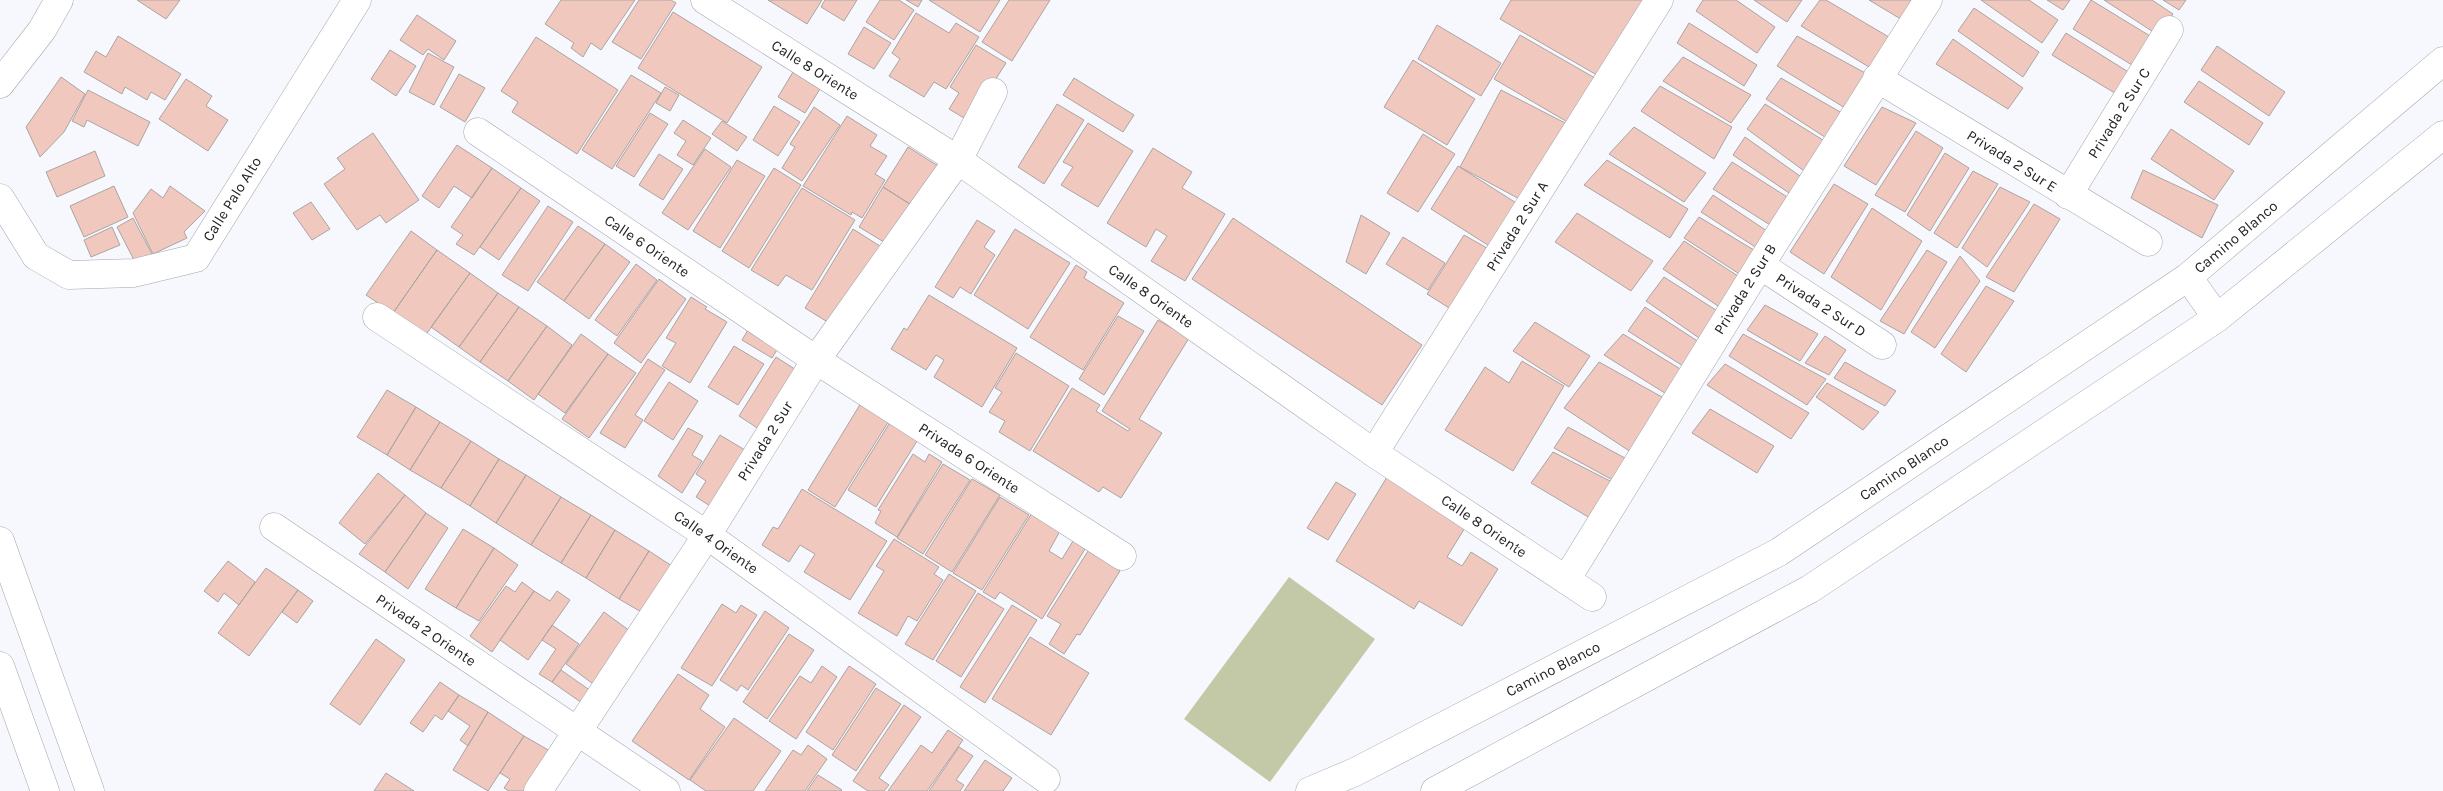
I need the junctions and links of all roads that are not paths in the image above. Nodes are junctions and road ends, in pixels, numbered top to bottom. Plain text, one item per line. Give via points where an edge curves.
1 (59, 0) edge
2 (356, 0) edge
3 (705, 0) edge
4 (1659, 0) edge
5 (1928, 0) edge
6 (2169, 30) dead end
7 (2443, 61) edge
8 (1877, 78) junction
9 (0, 84) edge
10 (993, 92) dead end
11 (478, 132) dead end
12 (2443, 135) edge
13 (958, 160) junction
14 (2068, 195) junction
15 (0, 198) edge
16 (2148, 242) dead end
17 (1760, 265) junction
18 (2188, 277) junction
19 (377, 318) dead end
20 (2217, 318) junction
21 (1882, 346) dead end
22 (816, 360) junction
23 (1374, 453) junction
24 (274, 527) dead end
25 (707, 535) junction
26 (0, 541) edge
27 (1122, 556) dead end
28 (1566, 580) junction
29 (1592, 597) dead end
30 (0, 666) edge
31 (577, 732) junction
32 (1046, 778) dead end
33 (1360, 781) edge
34 (45, 791) edge
35 (90, 791) edge
36 (538, 791) edge
37 (666, 791) edge
38 (1310, 791) edge
39 (1435, 791) edge

1 - 9 street via 42,30
2 - 15 street, Calle Palo Alto via 196,258 134,274 69,275 36,256
3 - 13 street, Calle 8 Oriente
4 - 23 street, Privada 2 Sur A
5 - 8 street, Privada 2 Sur B
6 - 14 street, Privada 2 Sur C
7 - 18 street, Camino Blanco
8 - 14 street, Privada 2 Sur E
8 - 17 street, Privada 2 Sur B
10 - 13 street, Privada 2 Sur
11 - 22 street, Calle 6 Oriente
12 - 20 street
13 - 22 street, Privada 2 Sur
13 - 23 street, Calle 8 Oriente
14 - 16 street, Privada 2 Sur E
17 - 21 street, Privada 2 Sur D
17 - 28 street, Privada 2 Sur B
18 - 20 street
18 - 33 street, Camino Blanco via 1779,552
19 - 25 street, Calle 4 Oriente
20 - 39 street via 1810,588
22 - 25 street, Privada 2 Sur
22 - 27 street, Privada 6 Oriente
23 - 28 street, Calle 8 Oriente
24 - 31 street, Privada 2 Oriente
25 - 31 street, Privada 2 Sur
25 - 32 street, Calle 4 Oriente
26 - 35 street
28 - 29 street, Calle 8 Oriente
30 - 34 street
31 - 36 street, Privada 2 Sur
31 - 37 street, Privada 2 Oriente
33 - 38 street, Camino Blanco

